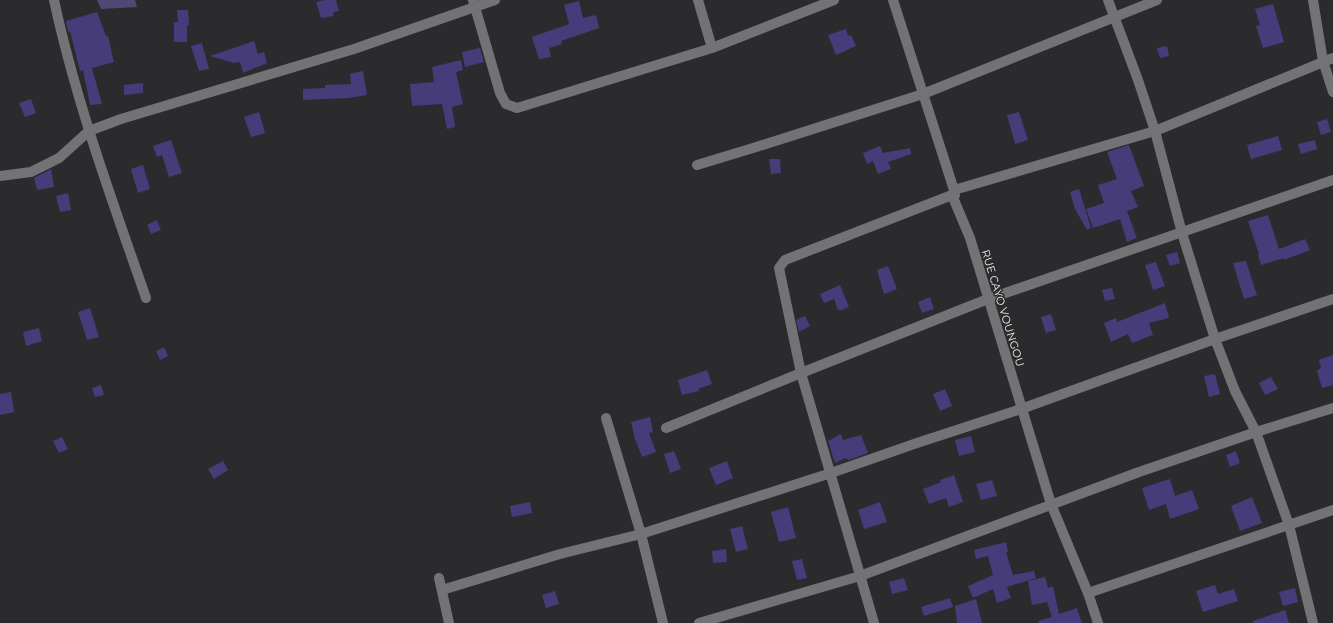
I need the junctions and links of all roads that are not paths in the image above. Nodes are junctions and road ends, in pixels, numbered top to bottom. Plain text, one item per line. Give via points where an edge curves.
1 (54, 0) edge
2 (495, 0) edge
3 (698, 0) edge
4 (834, 0) edge
5 (893, 0) edge
6 (1108, 0) edge
7 (1157, 0) edge
8 (1313, 0) edge
9 (473, 4) edge
10 (1114, 18) junction
11 (712, 48) junction
12 (1333, 58) edge
13 (1323, 61) junction
14 (1333, 92) edge
15 (923, 94) junction
16 (89, 131) junction
17 (1155, 131) junction
18 (697, 165) dead end
19 (0, 176) edge
20 (1333, 180) edge
21 (953, 193) junction
22 (1182, 233) junction
23 (146, 298) dead end
24 (988, 299) junction
25 (1333, 299) edge
26 (1215, 339) junction
27 (801, 373) junction
28 (1333, 408) edge
29 (1021, 409) junction
30 (606, 418) dead end
31 (666, 428) dead end
32 (1256, 432) junction
33 (830, 474) junction
34 (1051, 504) junction
35 (1333, 510) edge
36 (1289, 525) junction
37 (641, 534) junction
38 (860, 576) junction
39 (439, 578) dead end
40 (442, 590) junction
41 (1088, 594) junction
42 (449, 623) edge
43 (663, 623) edge
44 (700, 623) edge
45 (874, 623) edge
46 (1098, 623) edge
47 (1313, 623) edge

1 - 16 street
2 - 9 street
3 - 11 street
4 - 11 street
5 - 15 street, RUE CAYO VOUNGOU
6 - 10 street
7 - 10 street
8 - 13 street
9 - 11 street via 500,93 506,104 516,108
9 - 16 street via 354,49 121,119
10 - 15 street
10 - 17 street
12 - 13 street
13 - 14 street
13 - 17 street
15 - 18 street
15 - 21 street, RUE CAYO VOUNGOU
16 - 19 street via 59,158 31,172
16 - 23 street
17 - 21 street
17 - 22 street
20 - 22 street
21 - 24 street, RUE CAYO VOUNGOU via 970,238
21 - 27 street via 785,260 779,268
22 - 24 street
22 - 26 street
24 - 27 street
24 - 29 street, RUE CAYO VOUNGOU
25 - 26 street
26 - 29 street
26 - 32 street via 1235,391
27 - 31 street
27 - 33 street
28 - 32 street
29 - 33 street
29 - 34 street, RUE CAYO VOUNGOU
30 - 37 street
32 - 34 street
32 - 36 street
33 - 37 street
33 - 38 street
34 - 38 street
34 - 41 street, RUE CAYO VOUNGOU
35 - 36 street
36 - 41 street
36 - 47 street
37 - 40 street via 560,554
37 - 43 street
38 - 44 street
38 - 45 street
39 - 40 street
40 - 42 street
41 - 46 street, RUE CAYO VOUNGOU

